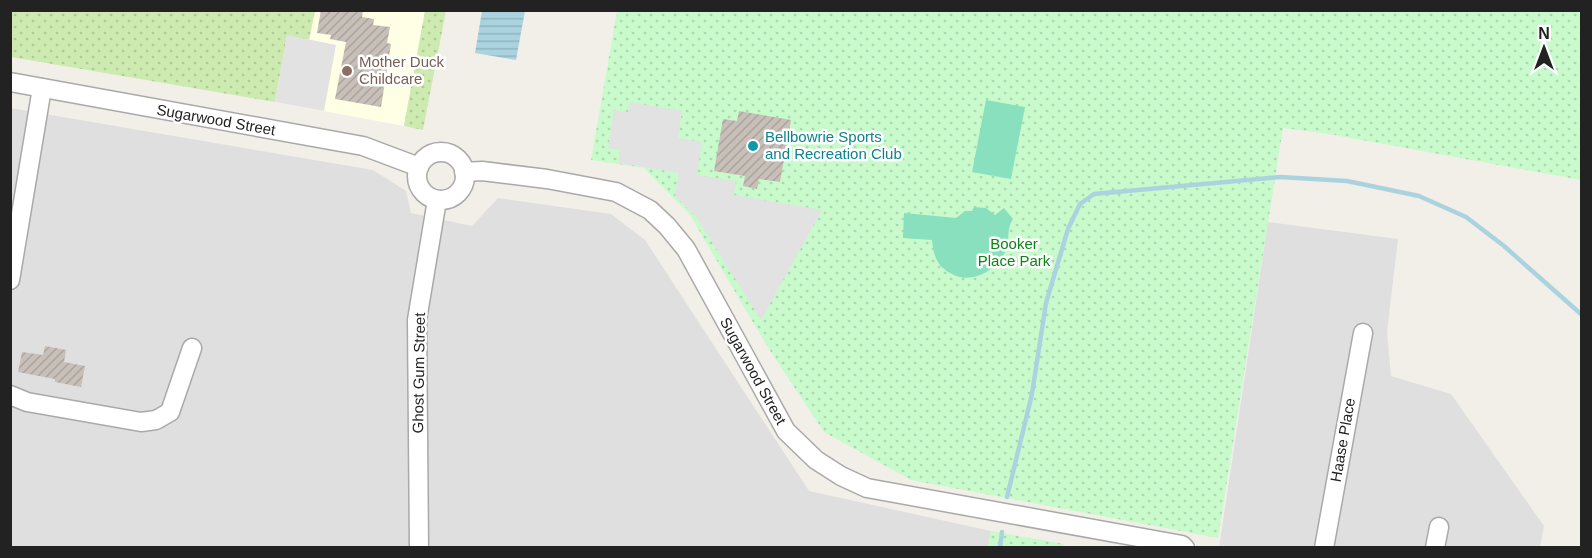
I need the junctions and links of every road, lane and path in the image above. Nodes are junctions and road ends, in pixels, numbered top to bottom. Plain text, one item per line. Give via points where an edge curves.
1 (10, 82) edge
2 (42, 88) junction
3 (419, 167) junction
4 (464, 172) junction
5 (437, 200) junction
6 (10, 280) edge
7 (1363, 333) dead end
8 (192, 348) dead end
9 (10, 395) edge
10 (1438, 527) dead end
11 (418, 548) edge
12 (1185, 548) edge
13 (1324, 548) edge
14 (1435, 548) edge

1 - 2 street, Sugarwood Street
2 - 3 street, Sugarwood Street via 363,146
2 - 6 street
3 - 4 street via 428,157 447,153 458,160
3 - 5 street via 419,185 426,195
4 - 5 street via 460,190 450,198
4 - 12 street, Sugarwood Street via 501,172 592,187 616,192 650,210 686,249 786,431 816,460 841,476 867,488
5 - 11 street, Ghost Gum Street via 417,320
7 - 13 street, Haase Place
8 - 9 street via 170,412 156,420 141,422 27,402
10 - 14 street

